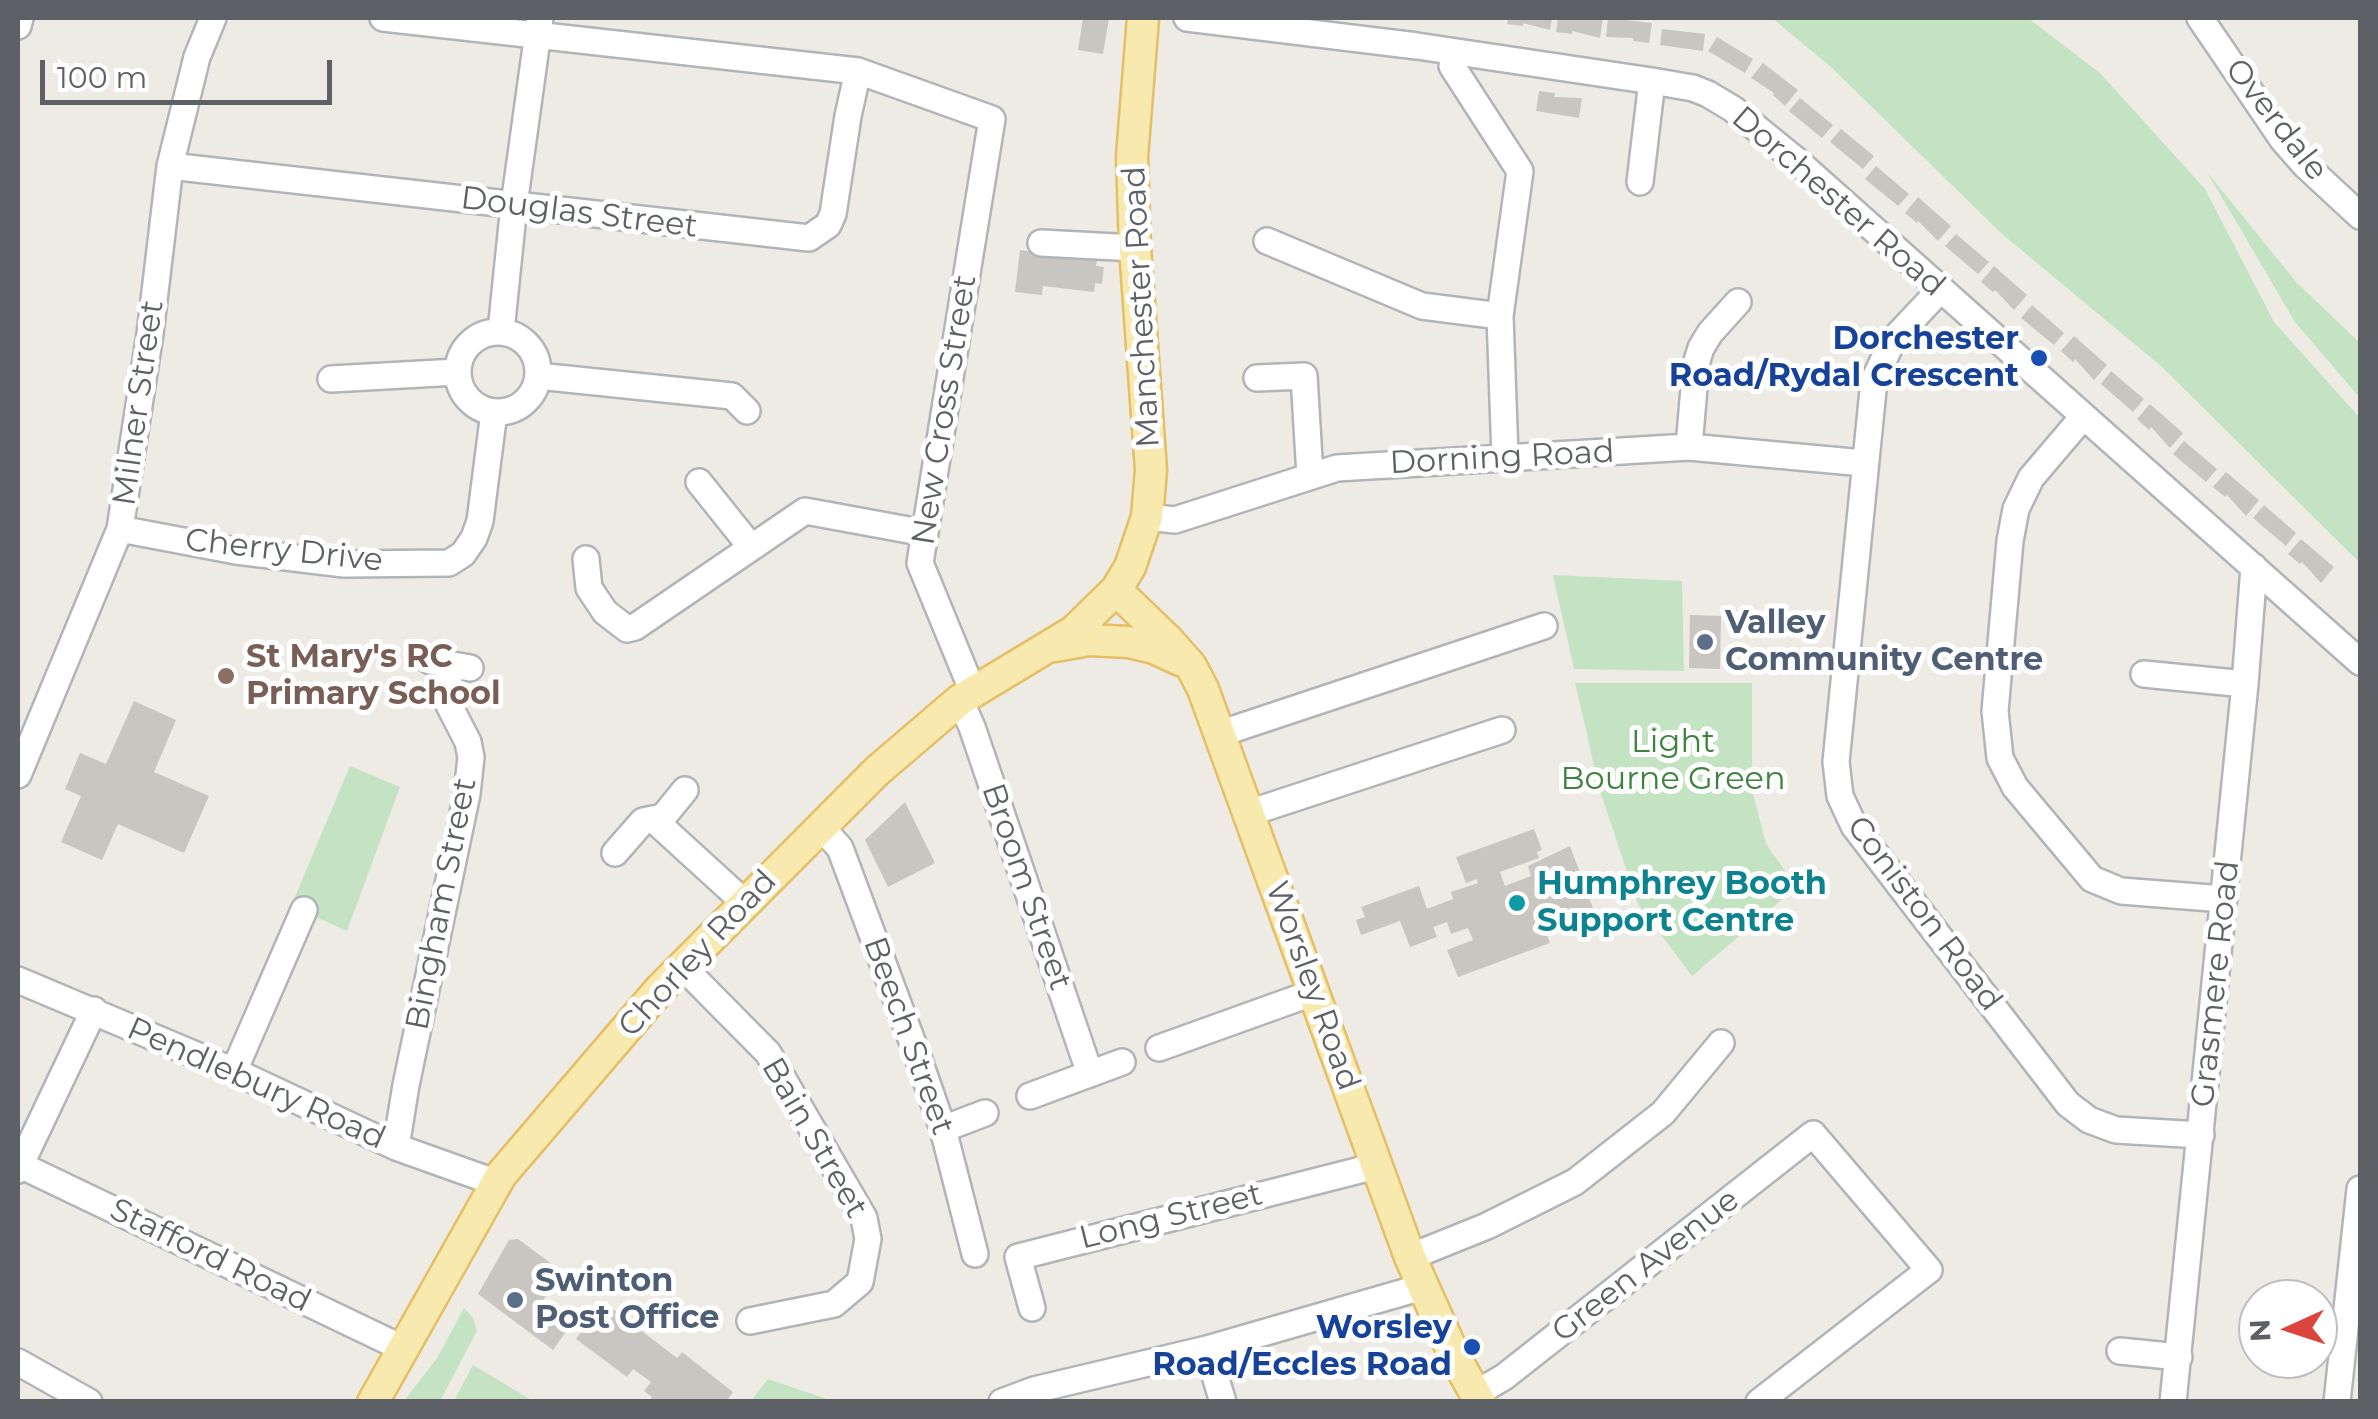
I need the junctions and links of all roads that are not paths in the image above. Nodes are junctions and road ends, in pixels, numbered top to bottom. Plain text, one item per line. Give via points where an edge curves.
1 (20, 18) edge
2 (212, 18) edge
3 (383, 18) edge
4 (1142, 18) edge
5 (1186, 18) edge
6 (2200, 18) edge
7 (18, 26) edge
8 (539, 26) edge
9 (1454, 52) junction
10 (858, 71) junction
11 (1652, 81) junction
12 (170, 166) junction
13 (1640, 182) dead end
14 (514, 204) junction
15 (2360, 216) edge
16 (1267, 241) dead end
17 (1041, 242) dead end
18 (1135, 248) junction
19 (1940, 289) junction
20 (1738, 302) dead end
21 (1500, 316) junction
22 (501, 331) junction
23 (457, 372) junction
24 (538, 376) junction
25 (1257, 378) dead end
26 (330, 379) dead end
27 (494, 412) junction
28 (748, 412) dead end
29 (2082, 418) junction
30 (1688, 447) junction
31 (1505, 457) junction
32 (1864, 463) junction
33 (1310, 476) junction
34 (699, 482) dead end
35 (1147, 517) junction
36 (120, 529) junction
37 (925, 534) junction
38 (751, 548) junction
39 (586, 558) dead end
40 (2254, 567) junction
41 (1116, 590) junction
42 (1544, 626) dead end
43 (1052, 647) junction
44 (2360, 662) edge
45 (450, 665) dead end
46 (1191, 666) junction
47 (2144, 674) dead end
48 (2245, 684) junction
49 (967, 696) junction
50 (1502, 730) dead end
51 (1222, 734) junction
52 (18, 775) edge
53 (685, 790) dead end
54 (1249, 813) junction
55 (654, 820) junction
56 (821, 827) junction
57 (615, 853) dead end
58 (2224, 899) junction
59 (745, 902) junction
60 (304, 910) dead end
61 (682, 965) junction
62 (18, 980) edge
63 (1315, 992) junction
64 (94, 1010) junction
65 (1722, 1043) dead end
66 (1159, 1048) dead end
67 (1122, 1062) dead end
68 (234, 1070) junction
69 (1090, 1074) junction
70 (1030, 1096) dead end
71 (985, 1113) dead end
72 (943, 1129) junction
73 (2201, 1135) junction
74 (396, 1147) junction
75 (18, 1166) edge
76 (1376, 1166) junction
77 (497, 1183) junction
78 (2360, 1188) edge
79 (974, 1254) dead end
80 (1410, 1257) junction
81 (1422, 1287) junction
82 (1032, 1308) dead end
83 (750, 1321) dead end
84 (402, 1348) junction
85 (1207, 1349) junction
86 (2120, 1351) dead end
87 (2179, 1357) junction
88 (18, 1362) edge
89 (1478, 1398) edge
90 (88, 1402) edge
91 (373, 1402) edge
92 (1002, 1402) edge
93 (1223, 1402) edge
94 (1759, 1402) edge
95 (2173, 1402) edge
96 (2337, 1402) edge

1 - 7 street
2 - 12 street, Milner Street
3 - 8 street
4 - 18 main road, Manchester Road via 1132,157
5 - 9 street, Dorchester Road
6 - 15 street, Overdale via 2282,140
8 - 10 street
8 - 14 street
9 - 11 street, Dorchester Road
9 - 21 street via 1452,66 1520,171
10 - 14 street, Douglas Street via 833,214 809,238
10 - 37 street, New Cross Street via 992,120
11 - 13 street
11 - 19 street, Dorchester Road via 1694,88 1733,109
12 - 14 street, Douglas Street
12 - 36 street, Milner Street
14 - 22 street
16 - 21 street via 1422,306
17 - 18 street
18 - 35 main road, Manchester Road via 1152,470
19 - 29 street, Dorchester Road
19 - 32 street, Coniston Road via 1878,366
20 - 30 street via 1701,348
21 - 31 street
22 - 23 street via 466,347
22 - 24 street via 524,341
23 - 26 street
23 - 27 street via 472,403
24 - 27 street via 528,399
24 - 28 street via 732,396
25 - 33 street via 1304,376
27 - 36 street, Cherry Drive via 480,521 463,554 449,563 344,564
29 - 40 street, Dorchester Road
29 - 58 street via 2031,478 2016,509 1995,711 2000,758 2015,787 2092,879 2121,891
30 - 31 street, Dorning Road
30 - 32 street, Dorning Road
31 - 33 street, Dorning Road via 1337,468
32 - 73 street, Coniston Road via 1836,762 1846,812 2068,1104 2116,1130
33 - 35 street, Dorning Road via 1174,520
34 - 38 street
35 - 41 main road, Manchester Road
36 - 52 street, Milner Street
37 - 38 street via 805,512
37 - 49 street, New Cross Street via 920,562
38 - 39 street via 627,629 589,588
40 - 44 street, Dorchester Road
40 - 48 street, Grasmere Road
41 - 43 main road, Chorley Road
41 - 46 main road, Worsley Road
42 - 51 street
43 - 46 main road via 1128,642
43 - 49 main road, Chorley Road
45 - 74 street, Bingham Street via 450,705 471,757 467,794
46 - 51 main road, Worsley Road
47 - 48 street
48 - 58 street, Grasmere Road
49 - 56 main road, Chorley Road
49 - 69 street, Broom Street
50 - 54 street
51 - 54 main road, Worsley Road
53 - 55 street
54 - 63 main road, Worsley Road
55 - 57 street via 643,820
55 - 59 street
56 - 59 main road, Chorley Road
56 - 72 street, Beech Street via 840,848
58 - 73 street, Grasmere Road
59 - 61 main road, Chorley Road
60 - 68 street
61 - 77 main road, Chorley Road
61 - 83 street, Bain Street via 768,1053 864,1218 868,1240 860,1282 834,1304
62 - 64 street, Pendlebury Road
63 - 66 street
63 - 76 main road, Worsley Road
64 - 68 street, Pendlebury Road
64 - 75 street
65 - 80 street via 1662,1113 1575,1182
67 - 69 street
68 - 74 street, Pendlebury Road
69 - 70 street
71 - 72 street
72 - 79 street, Beech Street
73 - 87 street, Grasmere Road
74 - 77 street, Pendlebury Road
75 - 84 street, Stafford Road
76 - 80 main road, Worsley Road
76 - 82 street, Long Street via 1018,1257
77 - 84 main road, Chorley Road
78 - 96 street
80 - 81 main road, Worsley Road
81 - 85 street
81 - 89 main road, Worsley Road
84 - 91 main road, Chorley Road
85 - 92 street
85 - 93 street
86 - 87 street
87 - 95 street, Grasmere Road
88 - 90 street
89 - 94 street, Green Avenue via 1814,1134 1928,1270

